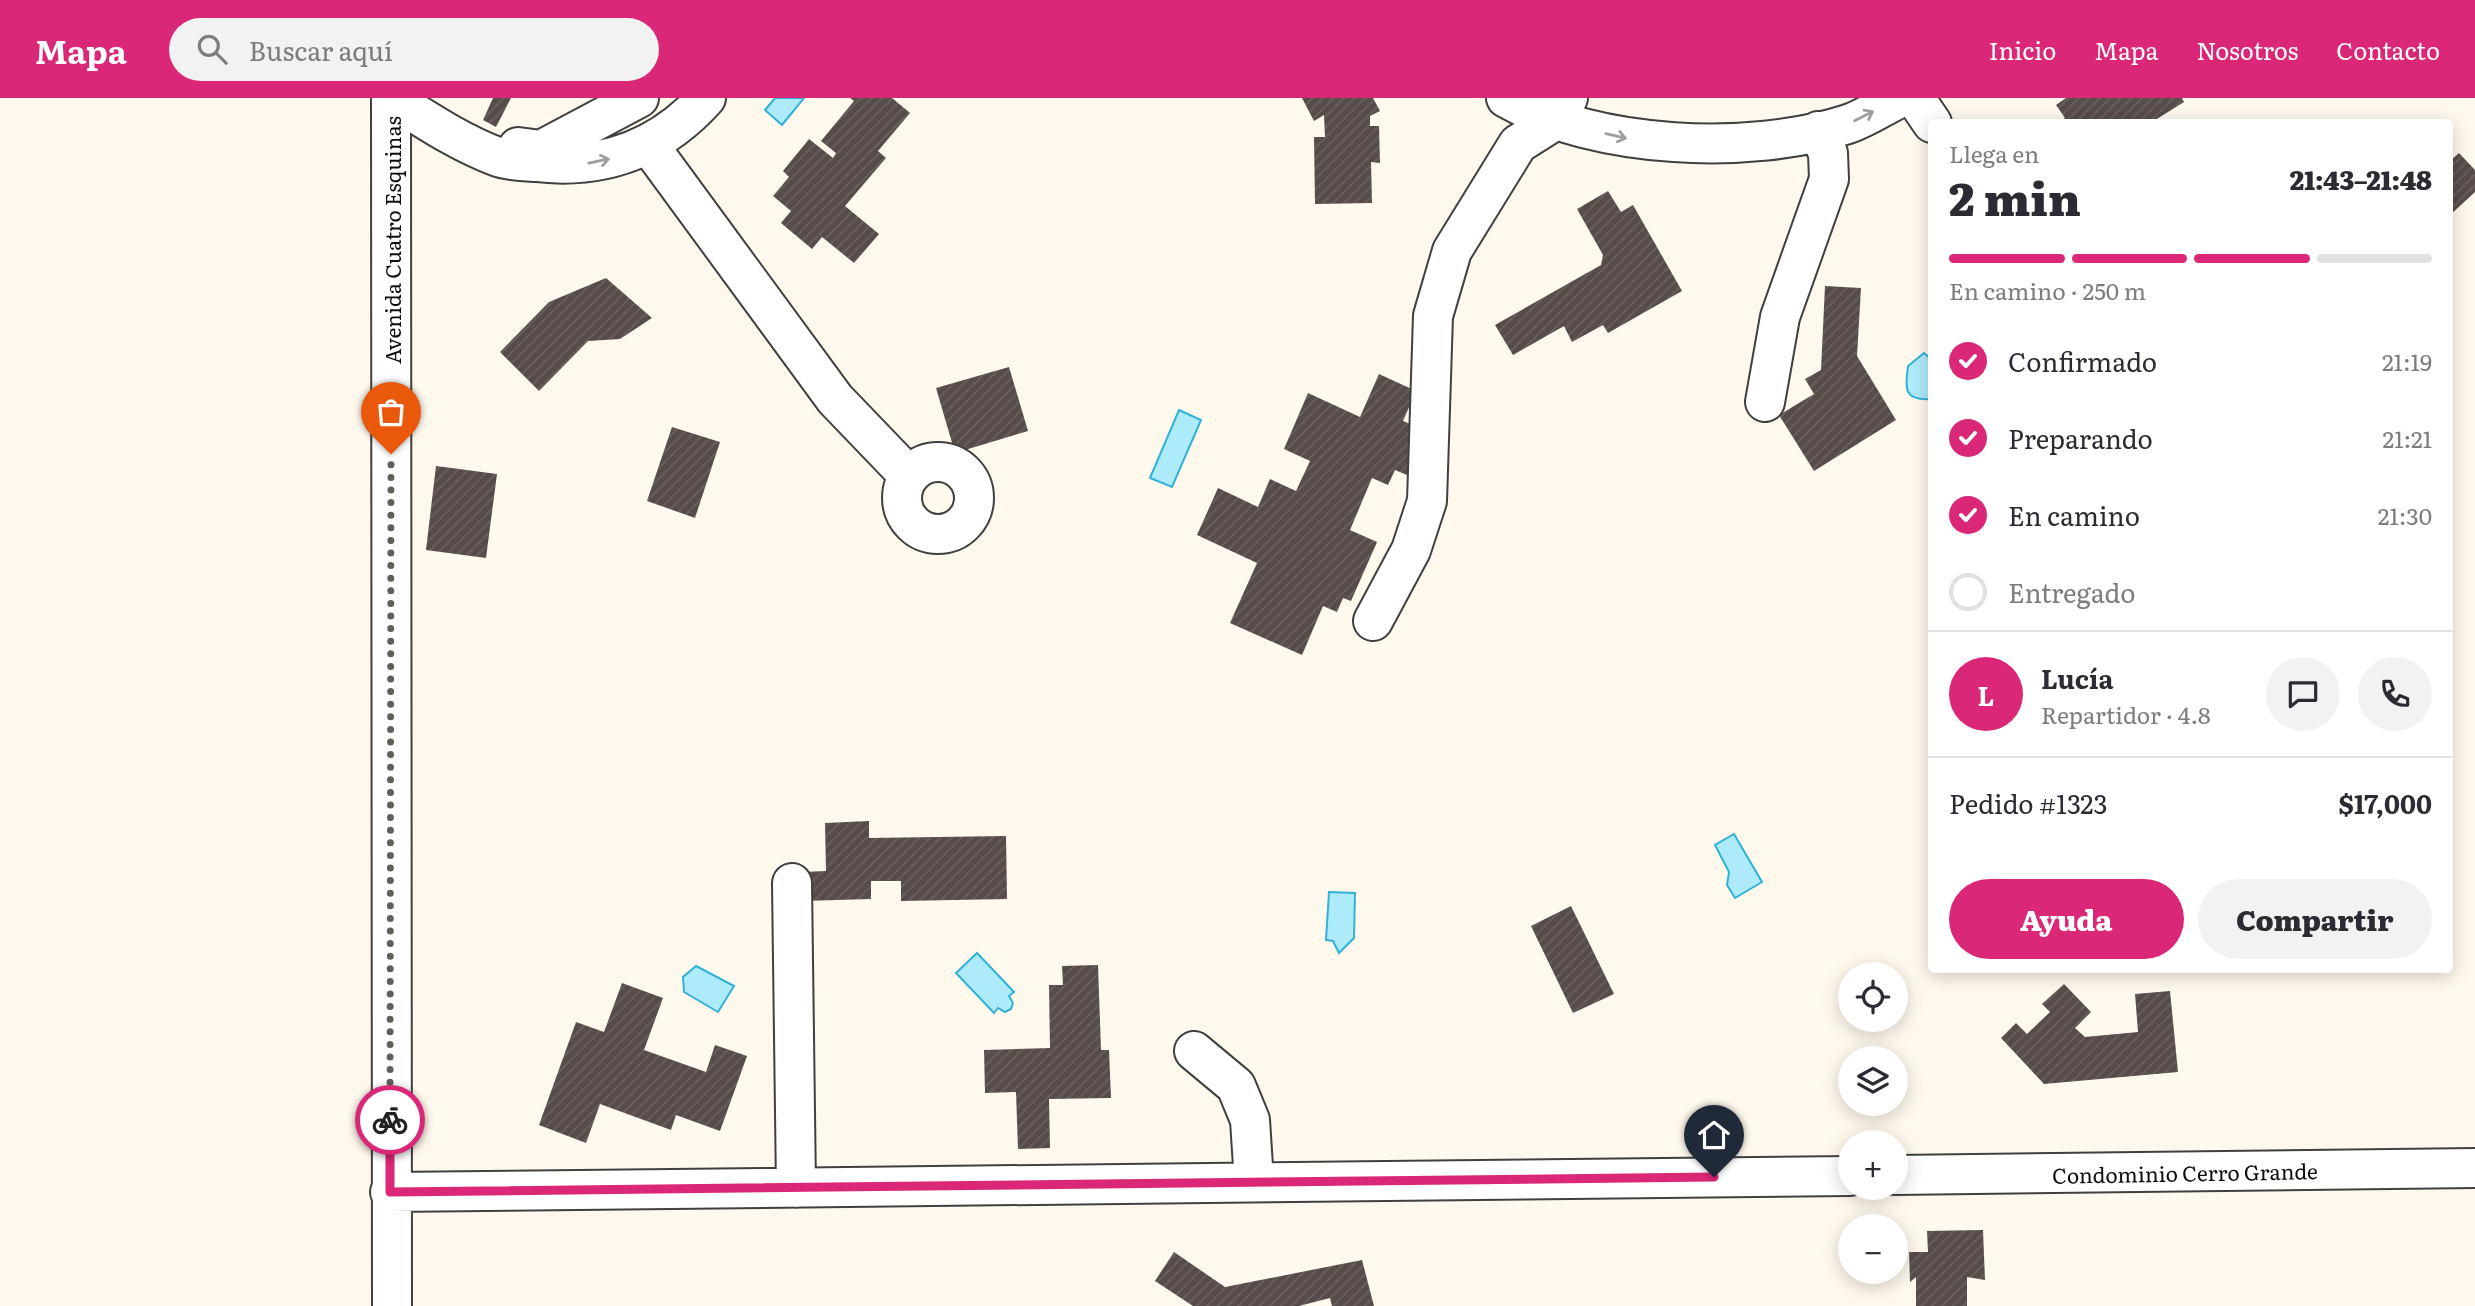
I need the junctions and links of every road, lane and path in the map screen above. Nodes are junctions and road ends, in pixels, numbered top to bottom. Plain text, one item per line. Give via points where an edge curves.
1 (391, 98) edge
2 (414, 98) edge
3 (639, 98) edge
4 (706, 98) edge
5 (1506, 98) edge
6 (1900, 98) edge
7 (1915, 98) edge
8 (1562, 109) edge
9 (1929, 119) edge
10 (1818, 131) junction
11 (648, 144) junction
12 (1765, 402) dead end
13 (909, 476) dead end
14 (1373, 621) dead end
15 (792, 883) dead end
16 (1194, 1051) dead end
17 (2475, 1168) edge
18 (1908, 1175) edge
19 (1838, 1176) edge
20 (1254, 1182) junction
21 (796, 1188) junction
22 (390, 1192) junction
23 (392, 1306) edge

1 -> 11 street via 461,142 500,158 597,163
1 - 22 street, Avenida Cuatro Esquinas
2 - 3 street via 466,132 494,144 541,150
4 - 11 street via 684,123
5 - 8 street via 1534,114
10 -> 6 street via 1849,124
7 - 9 street
8 -> 10 street via 1625,138 1766,142
8 - 14 street via 1518,144 1452,251 1433,316 1427,501 1411,550
10 - 12 street via 1828,153 1829,178 1780,317
11 - 13 street via 835,399
15 - 21 street
16 - 20 street via 1236,1086 1250,1120
17 - 18 street, Condominio Cerro Grande
19 - 20 street
20 - 21 street
21 - 22 street
22 - 23 street, Avenida Cuatro Esquinas

